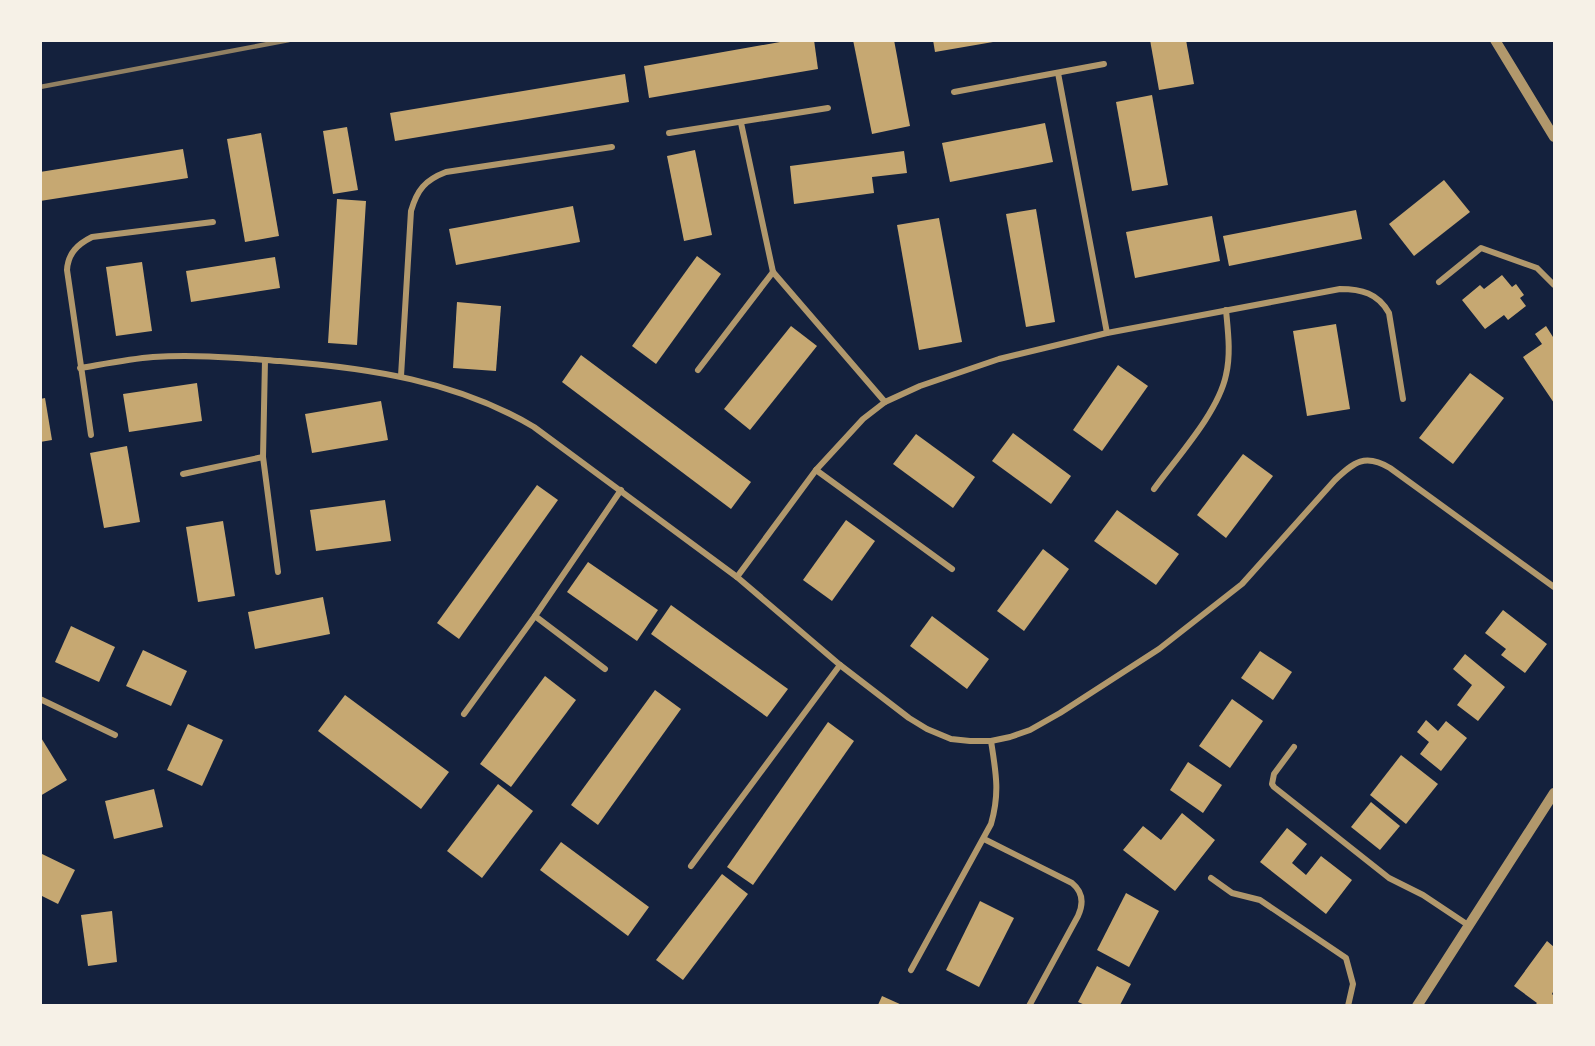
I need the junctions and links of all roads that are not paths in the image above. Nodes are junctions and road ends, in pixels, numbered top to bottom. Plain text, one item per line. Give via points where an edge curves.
1 (1495, 40) edge
2 (1104, 64) dead end
3 (1058, 73) junction
4 (954, 92) dead end
5 (828, 108) dead end
6 (741, 123) junction
7 (669, 133) dead end
8 (1554, 137) edge
9 (612, 147) dead end
10 (213, 222) dead end
11 (773, 272) junction
12 (1439, 282) dead end
13 (1554, 285) edge
14 (1226, 310) junction
15 (1107, 333) junction
16 (265, 360) junction
17 (80, 368) junction
18 (698, 370) dead end
19 (401, 376) junction
20 (1403, 399) dead end
21 (885, 402) junction
22 (91, 435) dead end
23 (263, 457) junction
24 (816, 470) junction
25 (183, 474) dead end
26 (1154, 489) dead end
27 (621, 490) junction
28 (952, 569) dead end
29 (278, 572) dead end
30 (737, 577) junction
31 (1554, 588) edge
32 (535, 616) junction
33 (840, 665) junction
34 (605, 669) dead end
35 (40, 699) edge
36 (464, 714) dead end
37 (115, 735) dead end
38 (991, 741) junction
39 (1294, 747) dead end
40 (1554, 793) edge
41 (984, 839) junction
42 (691, 866) dead end
43 (1211, 878) dead end
44 (1468, 925) junction
45 (911, 970) dead end
46 (1029, 1005) edge
47 (1348, 1005) edge
48 (1417, 1005) edge

1 - 8 street
2 - 3 street
3 - 4 street
3 - 15 street
5 - 6 street
6 - 7 street
6 - 11 street
9 - 19 street via 446,172 423,184 411,211
10 - 17 street via 92,237 79,245 67,270
11 - 18 street
11 - 21 street
12 - 13 street via 1481,248 1537,268
14 - 15 street
14 - 20 street via 1340,289 1372,294 1389,313
14 - 26 street via 1228,364 1222,390
15 - 21 street via 999,358
16 - 17 street via 152,357
16 - 19 street via 343,366
16 - 23 street
17 - 22 street
19 - 27 street via 507,411
21 - 24 street via 863,419
23 - 25 street
23 - 29 street
24 - 28 street
24 - 30 street
27 - 30 street
27 - 32 street
30 - 33 street
31 - 38 street via 1390,468 1367,459 1335,480 1242,585 1159,650 1030,730
32 - 34 street
32 - 36 street
33 - 38 street via 927,729 951,739
33 - 42 street
35 - 37 street
38 - 41 street via 997,795
39 - 44 street via 1272,778 1274,787 1389,878
40 - 44 street
41 - 45 street
41 - 46 street via 1072,883 1081,894 1078,916
43 - 47 street via 1232,893 1260,900 1346,958 1353,984
44 - 48 street

